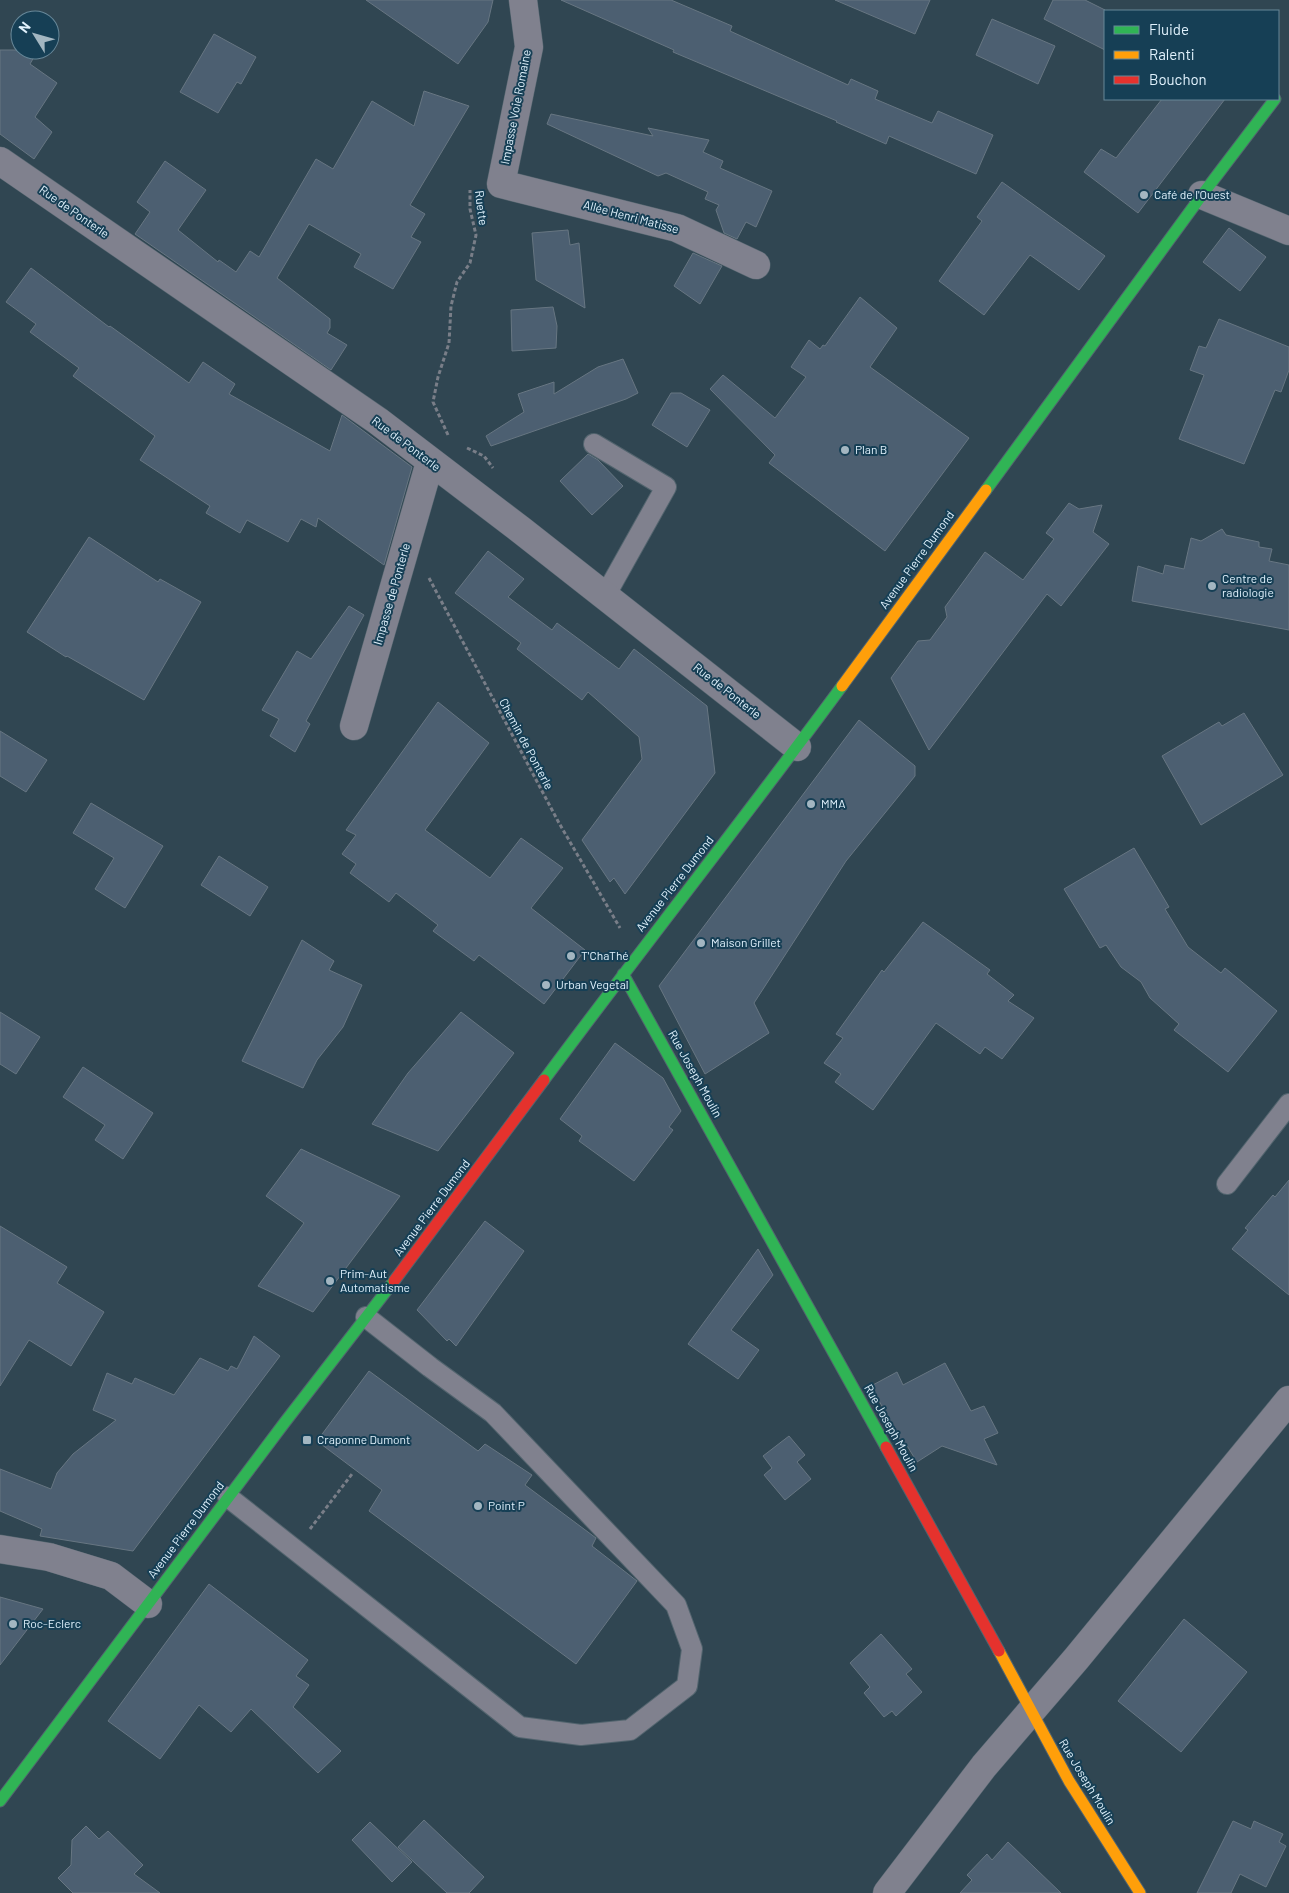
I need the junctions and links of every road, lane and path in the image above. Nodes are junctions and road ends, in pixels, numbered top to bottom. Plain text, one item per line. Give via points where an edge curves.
1 (523, 0) edge
2 (1274, 100) edge
3 (0, 161) edge
4 (501, 184) joint
5 (470, 185) dead end
6 (1202, 195) junction
7 (1289, 231) edge
8 (756, 265) dead end
9 (594, 444) dead end
10 (440, 470) junction
11 (408, 539) junction
12 (605, 596) junction
13 (354, 726) dead end
14 (797, 747) junction
15 (640, 952) junction
16 (623, 974) junction
17 (1289, 1104) edge
18 (1227, 1184) dead end
19 (366, 1317) junction
20 (1289, 1400) edge
21 (352, 1474) dead end
22 (228, 1498) junction
23 (309, 1531) dead end
24 (0, 1549) edge
25 (148, 1604) junction
26 (1032, 1710) junction
27 (0, 1801) edge
28 (887, 1893) edge
29 (1140, 1893) edge

1 - 4 street, Impasse Voie Romaine via 528,47
2 - 6 main road, Avenue Pierre Dumond
3 - 10 street, Rue de Ponterle via 378,422
4 - 8 street, Allée Henri Matisse via 677,228
5 - 10 path, Ruette via 470,209 476,235 470,263 457,282 451,306 449,343 433,402 451,441
6 - 7 street
6 - 14 main road, Avenue Pierre Dumond
9 - 12 lane via 666,487
10 - 11 street, Impasse de Ponterle
10 - 12 street, Rue de Ponterle
11 - 13 street, Impasse de Ponterle
11 - 15 path, Chemin de Ponterle via 558,823 619,926
12 - 14 street, Rue de Ponterle
14 - 15 main road, Avenue Pierre Dumond
15 - 16 main road, Avenue Pierre Dumond
16 - 19 main road, Avenue Pierre Dumond
16 - 26 main road, Rue Joseph Moulin
17 - 18 lane
19 - 22 main road, Avenue Pierre Dumond
19 - 22 lane via 493,1413 676,1605 692,1649 687,1686 630,1730 581,1735 520,1727
20 - 26 street
21 - 23 path
22 - 25 main road, Avenue Pierre Dumond
24 - 25 street via 49,1558 111,1576
25 - 27 main road, Avenue Pierre Dumond
26 - 28 street via 984,1766
26 - 29 main road, Rue Joseph Moulin via 1083,1804

